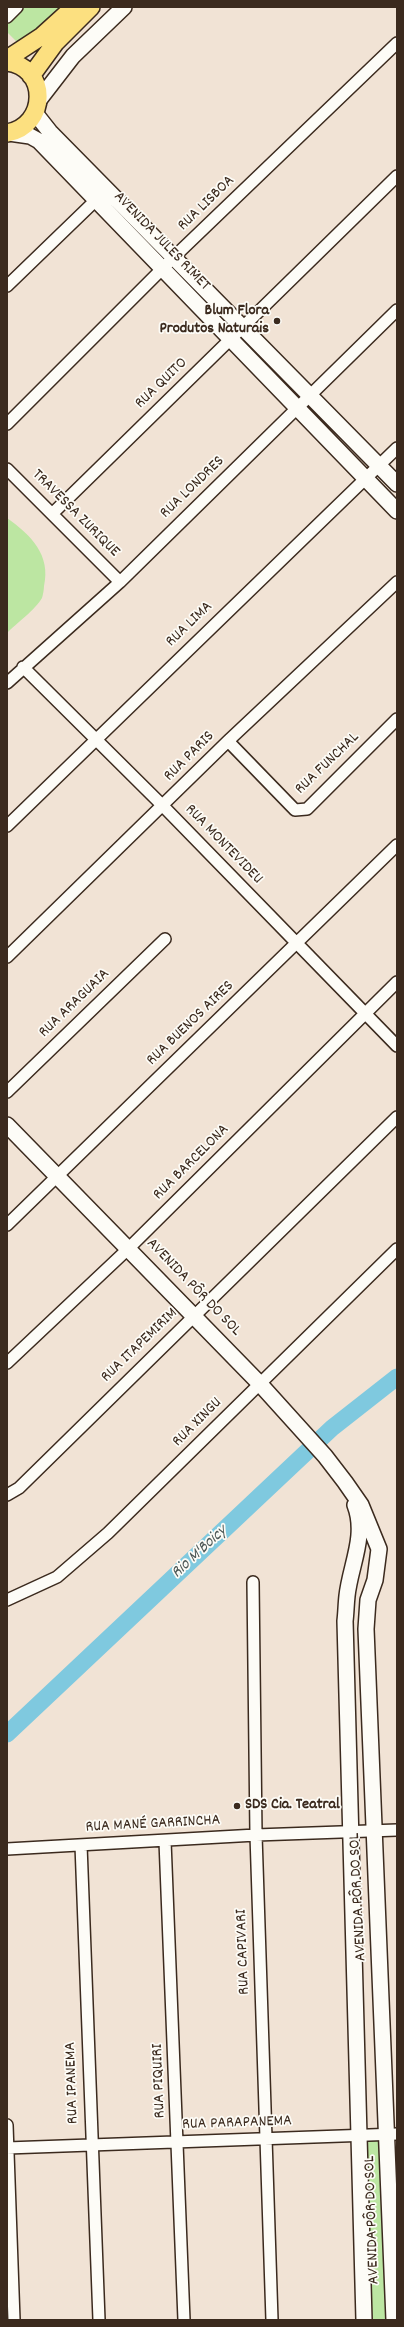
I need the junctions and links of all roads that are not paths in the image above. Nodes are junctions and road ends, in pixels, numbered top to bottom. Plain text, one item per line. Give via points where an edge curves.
1 (17, 7) edge
2 (74, 7) edge
3 (91, 7) edge
4 (124, 7) edge
5 (7, 17) edge
6 (397, 43) edge
7 (73, 56) junction
8 (7, 60) edge
9 (33, 78) junction
10 (37, 107) junction
11 (8, 133) edge
12 (397, 176) edge
13 (96, 200) junction
14 (174, 257) junction
15 (163, 269) junction
16 (7, 286) edge
17 (397, 310) edge
18 (242, 328) junction
19 (230, 339) junction
20 (310, 396) junction
21 (297, 408) junction
22 (7, 424) edge
23 (397, 448) edge
24 (379, 466) junction
25 (7, 469) edge
26 (366, 479) junction
27 (397, 484) edge
28 (397, 511) edge
29 (53, 513) junction
30 (120, 582) junction
31 (397, 582) edge
32 (23, 667) junction
33 (7, 683) edge
34 (397, 719) edge
35 (95, 739) junction
36 (228, 742) junction
37 (163, 806) junction
38 (7, 826) edge
39 (397, 845) edge
40 (165, 940) dead end
41 (296, 944) junction
42 (7, 957) edge
43 (397, 982) edge
44 (364, 1014) junction
45 (397, 1046) edge
46 (7, 1092) edge
47 (397, 1117) edge
48 (7, 1126) edge
49 (57, 1176) junction
50 (7, 1225) edge
51 (129, 1248) junction
52 (397, 1249) edge
53 (194, 1316) junction
54 (7, 1363) edge
55 (260, 1384) junction
56 (345, 1482) junction
57 (7, 1495) edge
58 (379, 1549) junction
59 (356, 1554) junction
60 (253, 1582) dead end
61 (347, 1596) junction
62 (7, 1600) edge
63 (368, 1600) junction
64 (397, 1830) edge
65 (374, 1831) junction
66 (352, 1832) junction
67 (256, 1835) junction
68 (165, 1841) junction
69 (81, 1845) junction
70 (7, 1849) edge
71 (7, 2125) edge
72 (392, 2134) edge
73 (359, 2136) junction
74 (266, 2139) junction
75 (178, 2142) junction
76 (91, 2145) junction
77 (7, 2147) edge
78 (14, 2320) edge
79 (99, 2320) edge
80 (184, 2320) edge
81 (272, 2320) edge
82 (364, 2320) edge
83 (394, 2320) edge

1 - 5 street
2 - 8 main road via 42,36
3 - 9 main road via 55,42
4 - 7 street
6 - 14 street, RUA LISBOA
7 - 9 street
7 - 10 street
8 - 9 main road via 19,65
9 - 10 main road
10 - 11 main road via 24,127
10 - 14 street, AVENIDA JULES RIMET via 50,132
11 - 13 street, AVENIDA JULES RIMET via 30,136 39,141
12 - 18 street, RUA QUITO
13 - 15 street, AVENIDA JULES RIMET
13 - 16 street
14 - 15 street, RUA LISBOA
14 - 18 street, AVENIDA JULES RIMET
15 - 19 street, AVENIDA JULES RIMET
15 - 22 street, RUA LISBOA
17 - 20 street, RUA LONDRES
18 - 19 street, RUA QUITO
18 - 20 street, AVENIDA JULES RIMET
19 - 21 street, AVENIDA JULES RIMET
19 - 29 street, RUA QUITO
20 - 21 street, RUA LONDRES
20 - 24 street, AVENIDA JULES RIMET
21 - 26 street, AVENIDA JULES RIMET
21 - 30 street, RUA LONDRES
23 - 24 street, RUA LIMA
24 - 26 street, RUA LIMA
24 - 27 street, AVENIDA JULES RIMET
25 - 29 street, TRAVESSA ZURIQUE
26 - 28 street, AVENIDA JULES RIMET
26 - 35 street, RUA LIMA
29 - 30 street, TRAVESSA ZURIQUE
30 - 32 street, RUA LONDRES
31 - 36 street, RUA PARIS
32 - 33 street, RUA LONDRES
32 - 35 street, RUA MONTEVIDEU
34 - 36 street, RUA FUNCHAL via 307,809 296,810
35 - 37 street, RUA MONTEVIDEU
35 - 38 street, RUA LIMA
36 - 37 street, RUA PARIS
37 - 41 street, RUA MONTEVIDEU
37 - 42 street, RUA PARIS
39 - 41 street, RUA BUENOS AIRES
40 - 46 street, RUA ARAGUAIA
41 - 44 street, RUA MONTEVIDEU
41 - 49 street, RUA BUENOS AIRES
43 - 44 street, RUA BARCELONA
44 - 45 street, RUA MONTEVIDEU
44 - 51 street, RUA BARCELONA
47 - 53 street, RUA ITAPEMIRIM
48 - 49 street, AVENIDA PÔR DO SOL
49 - 50 street, RUA BUENOS AIRES
49 - 51 street, AVENIDA PÔR DO SOL
51 - 53 street, AVENIDA PÔR DO SOL
51 - 54 street, RUA BARCELONA
52 - 55 street, RUA XINGU
53 - 55 street, AVENIDA PÔR DO SOL
53 - 57 street, RUA ITAPEMIRIM via 19,1488
55 - 56 street, AVENIDA PÔR DO SOL
55 - 62 street, RUA XINGU via 97,1543 57,1577
56 - 58 street, AVENIDA PÔR DO SOL via 361,1505
56 - 59 street, AVENIDA PÔR DO SOL via 357,1512 360,1528
58 - 59 street via 368,1549
58 - 63 street, AVENIDA PÔR DO SOL via 375,1580
59 - 61 street, AVENIDA PÔR DO SOL
60 - 67 street, RUA CAPIVARI
61 - 63 street
61 - 66 street, AVENIDA PÔR DO SOL via 346,1657
63 - 65 street, AVENIDA PÔR DO SOL via 366,1629
64 - 65 street, RUA MANÉ GARRINCHA
65 - 66 street, RUA MANÉ GARRINCHA
65 - 72 street, AVENIDA PÔR DO SOL
66 - 67 street, RUA MANÉ GARRINCHA
66 - 73 street, AVENIDA PÔR DO SOL
67 - 68 street, RUA MANÉ GARRINCHA
67 - 74 street, RUA CAPIVARI
68 - 69 street, RUA MANÉ GARRINCHA
68 - 75 street, RUA PIQUIRI
69 - 70 street, RUA MANÉ GARRINCHA
69 - 76 street, RUA IPANEMA
71 - 77 street
72 - 73 street, RUA PARAPANEMA
72 - 83 street, AVENIDA PÔR DO SOL
73 - 74 street, RUA PARAPANEMA
73 - 82 street, AVENIDA PÔR DO SOL
74 - 75 street, RUA PARAPANEMA
74 - 81 street, RUA CAPIVARI
75 - 76 street, RUA PARAPANEMA
75 - 80 street, RUA PIQUIRI
76 - 77 street, RUA PARAPANEMA
76 - 79 street, RUA IPANEMA
77 - 78 street

